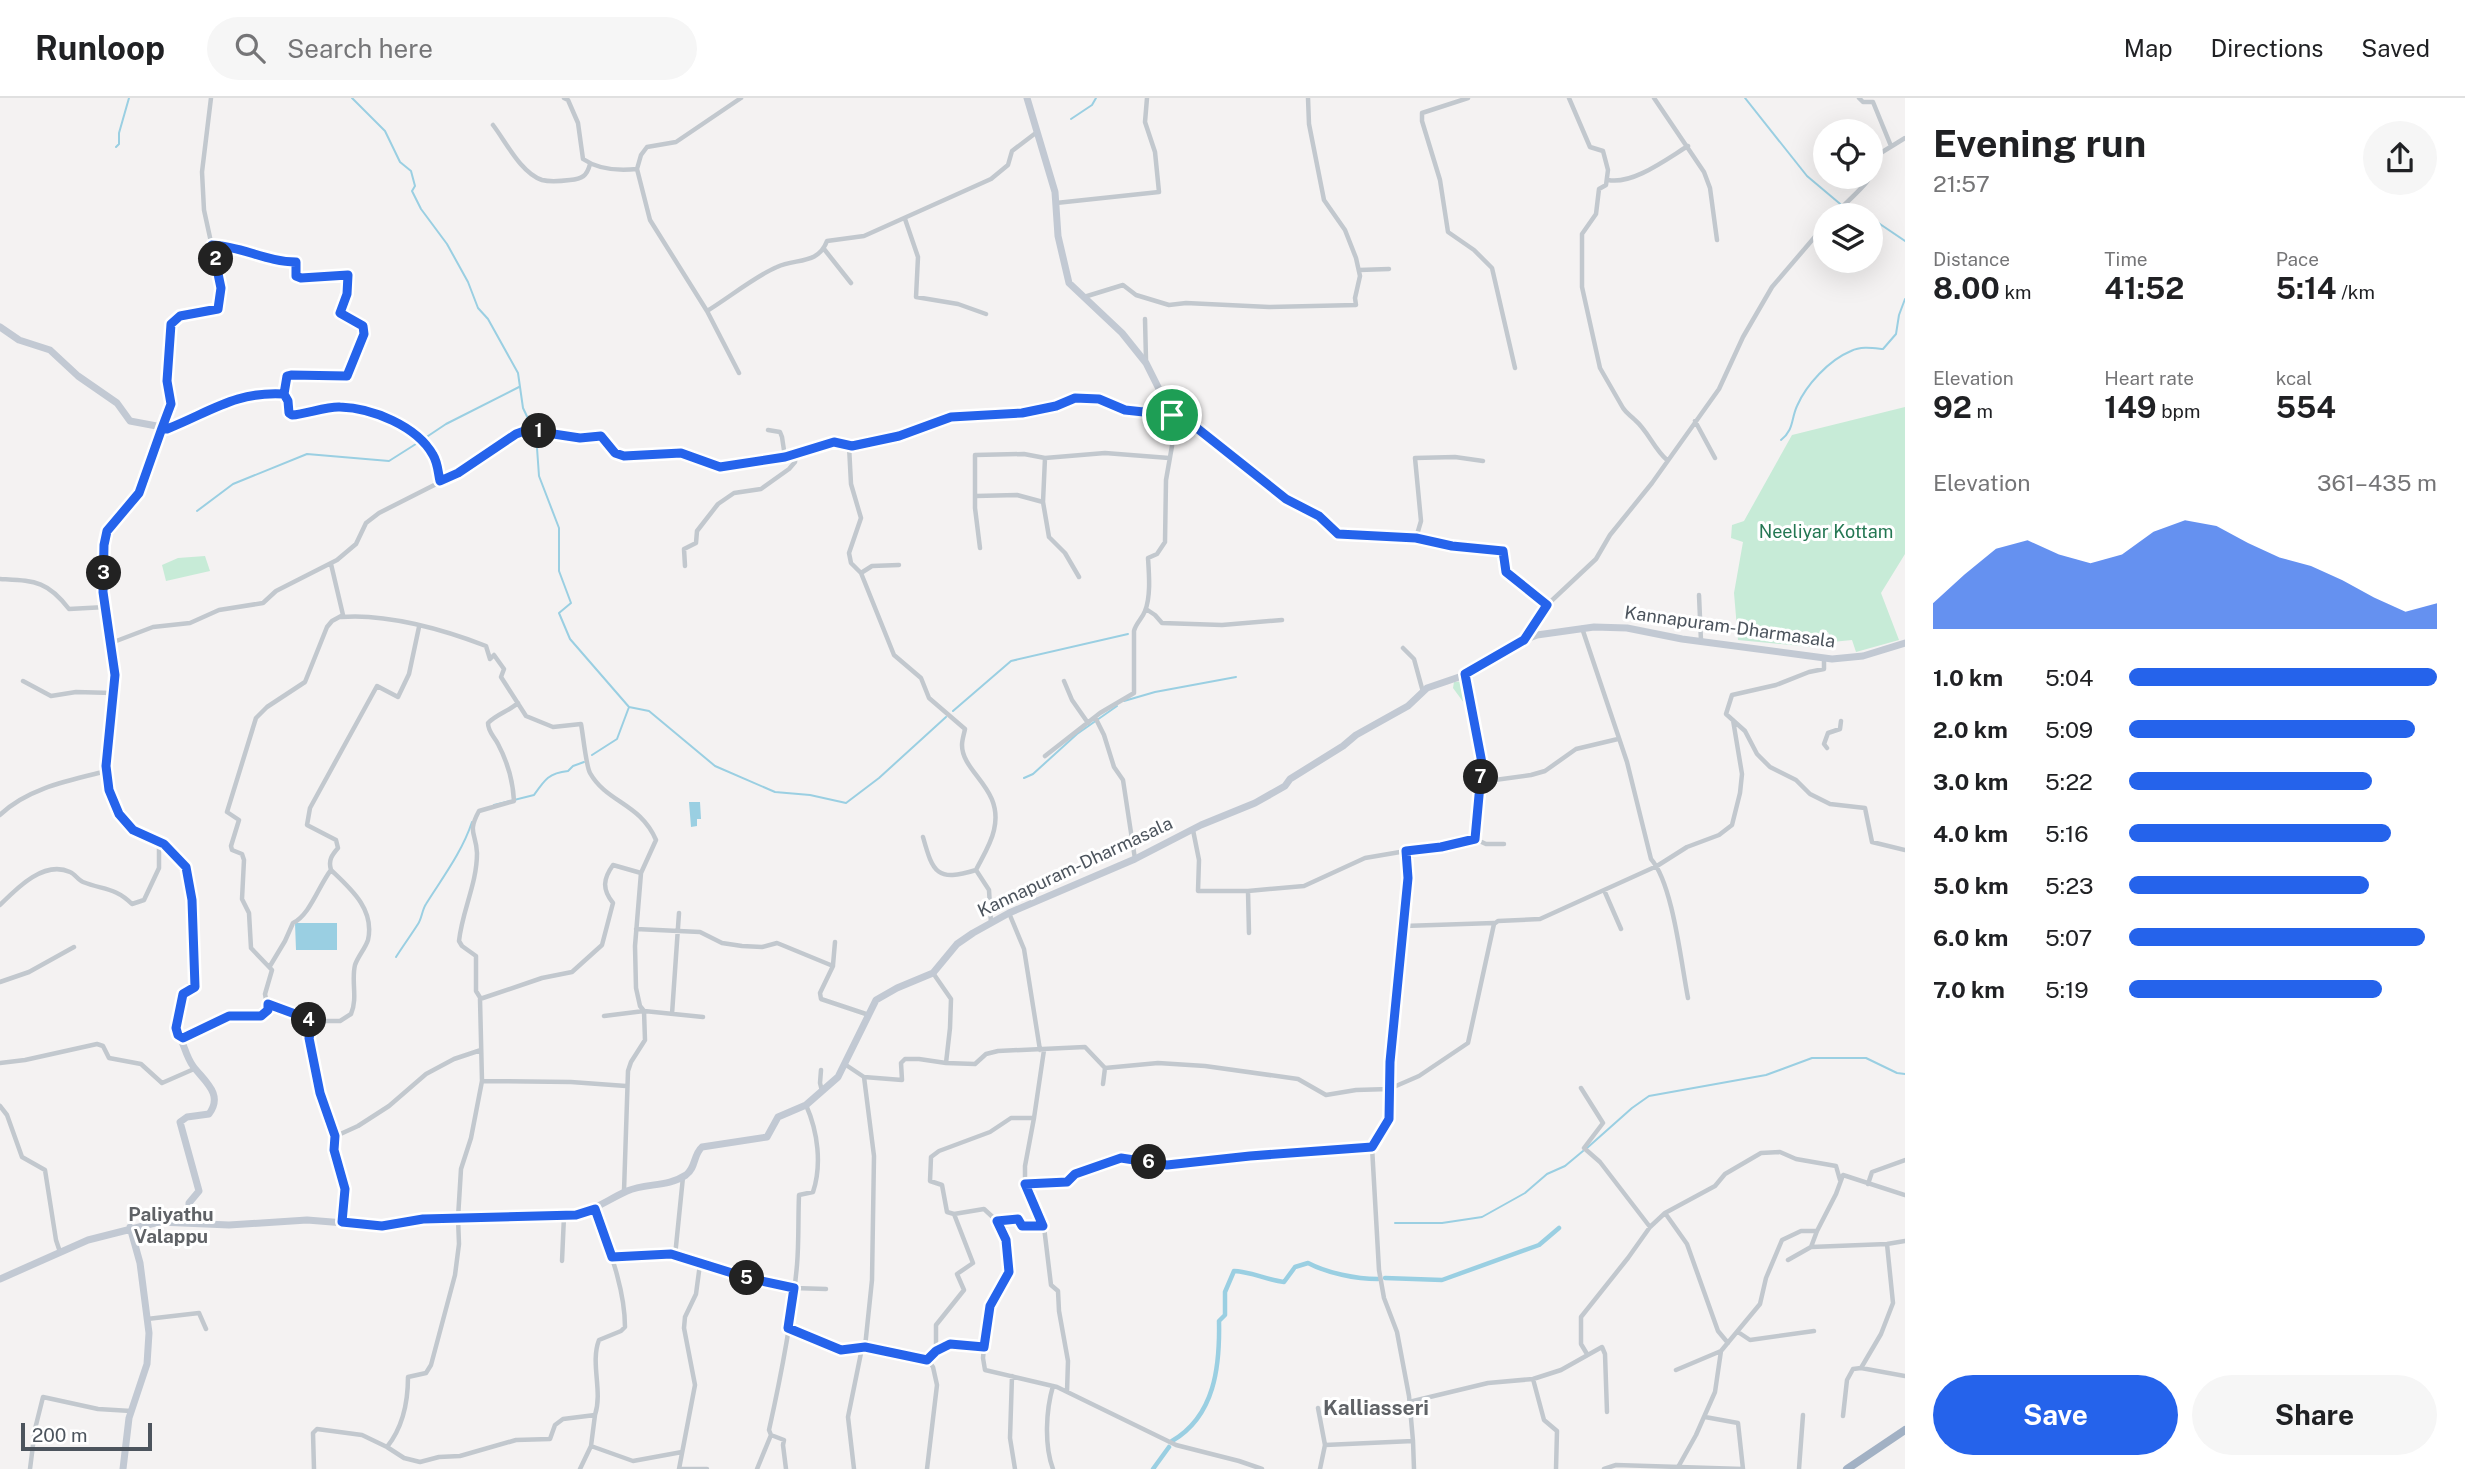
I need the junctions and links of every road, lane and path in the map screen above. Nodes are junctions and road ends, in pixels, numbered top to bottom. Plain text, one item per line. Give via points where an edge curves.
1 (211, 98) edge
2 (564, 98) edge
3 (741, 98) edge
4 (1027, 98) edge
5 (1147, 98) edge
6 (1308, 98) edge
7 (1468, 98) edge
8 (1569, 98) edge
9 (1654, 98) edge
10 (1859, 98) edge
11 (493, 125) dead end
12 (1037, 132) junction
13 (1905, 138) edge
14 (1688, 146) junction
15 (1891, 146) junction
16 (1883, 152) edge
17 (590, 164) junction
18 (637, 169) junction
19 (1608, 180) junction
20 (1860, 189) edge
21 (1056, 203) junction
22 (1845, 203) edge
23 (905, 219) junction
24 (1813, 239) edge
25 (1717, 240) dead end
26 (212, 245) junction
27 (824, 249) junction
28 (1389, 269) dead end
29 (1359, 270) junction
30 (851, 283) dead end
31 (1084, 297) junction
32 (708, 311) junction
33 (986, 314) dead end
34 (1145, 319) dead end
35 (0, 327) edge
36 (1146, 363) junction
37 (1515, 368) dead end
38 (739, 373) dead end
39 (284, 394) junction
40 (1172, 415) junction
41 (1695, 421) junction
42 (162, 428) junction
43 (768, 430) dead end
44 (849, 446) junction
45 (796, 454) junction
46 (785, 457) junction
47 (1045, 458) junction
48 (1169, 458) junction
49 (1714, 458) dead end
50 (1483, 461) dead end
51 (1667, 461) junction
52 (440, 481) junction
53 (976, 496) junction
54 (1043, 502) junction
55 (1416, 538) junction
56 (980, 548) dead end
57 (331, 563) junction
58 (899, 565) dead end
59 (685, 566) dead end
60 (861, 573) junction
61 (1079, 577) dead end
62 (0, 579) edge
63 (1699, 595) dead end
64 (1547, 605) junction
65 (106, 607) junction
66 (1146, 609) junction
67 (341, 617) junction
68 (1282, 620) dead end
69 (419, 626) junction
70 (1582, 628) junction
71 (1524, 640) junction
72 (1702, 641) junction
73 (111, 643) junction
74 (1905, 643) edge
75 (1403, 648) dead end
76 (1824, 659) junction
77 (1465, 674) junction
78 (23, 681) dead end
79 (1064, 681) dead end
80 (1423, 692) junction
81 (113, 693) junction
82 (518, 703) junction
83 (1096, 719) junction
84 (1733, 720) junction
85 (1841, 721) dead end
86 (1088, 723) junction
87 (1618, 739) junction
88 (1827, 748) dead end
89 (1045, 755) dead end
90 (107, 771) junction
91 (1480, 782) junction
92 (0, 815) edge
93 (1192, 829) junction
94 (923, 837) dead end
95 (1475, 839) junction
96 (159, 841) junction
97 (1504, 844) dead end
98 (1905, 850) edge
99 (1406, 851) junction
100 (1135, 859) junction
101 (1657, 866) junction
102 (331, 870) junction
103 (976, 870) junction
104 (642, 873) junction
105 (1604, 890) junction
106 (1248, 891) junction
107 (0, 905) edge
108 (679, 913) dead end
109 (1009, 913) junction
110 (1497, 922) junction
111 (991, 923) junction
112 (1404, 926) junction
113 (636, 929) junction
114 (1621, 929) dead end
115 (678, 930) junction
116 (1249, 933) dead end
117 (835, 942) dead end
118 (74, 947) dead end
119 (270, 966) junction
120 (832, 966) junction
121 (933, 973) junction
122 (0, 982) edge
123 (1688, 998) dead end
124 (481, 999) junction
125 (268, 1004) junction
126 (644, 1011) junction
127 (673, 1014) junction
128 (869, 1015) junction
129 (604, 1016) dead end
130 (703, 1017) dead end
131 (314, 1021) junction
132 (183, 1038) junction
133 (481, 1050) junction
134 (1042, 1050) junction
135 (0, 1063) edge
136 (946, 1063) junction
137 (846, 1065) junction
138 (195, 1068) junction
139 (1105, 1068) junction
140 (821, 1070) dead end
141 (864, 1077) junction
142 (482, 1081) junction
143 (1103, 1084) dead end
144 (626, 1086) junction
145 (1581, 1088) dead end
146 (1388, 1089) junction
147 (822, 1091) junction
148 (806, 1105) junction
149 (0, 1106) edge
150 (1034, 1118) junction
151 (335, 1136) junction
152 (1372, 1147) junction
153 (1905, 1160) edge
154 (683, 1177) junction
155 (1840, 1181) junction
156 (1025, 1184) junction
157 (1868, 1184) junction
158 (624, 1192) junction
159 (1905, 1195) edge
160 (595, 1209) junction
161 (1665, 1213) junction
162 (954, 1214) junction
163 (564, 1215) junction
164 (458, 1218) junction
165 (997, 1221) junction
166 (189, 1222) junction
167 (342, 1222) junction
168 (1043, 1226) junction
169 (130, 1227) junction
170 (1650, 1227) junction
171 (1817, 1231) junction
172 (1905, 1241) edge
173 (1887, 1244) junction
174 (1811, 1247) junction
175 (60, 1252) junction
176 (675, 1256) junction
177 (612, 1257) junction
178 (1788, 1260) dead end
179 (562, 1261) dead end
180 (700, 1264) junction
181 (0, 1279) edge
182 (794, 1288) junction
183 (826, 1289) dead end
184 (147, 1319) junction
185 (788, 1328) junction
186 (206, 1329) dead end
187 (1814, 1331) dead end
188 (1738, 1332) junction
189 (1728, 1343) junction
190 (984, 1347) junction
191 (863, 1348) junction
192 (1721, 1352) junction
193 (934, 1354) junction
194 (1587, 1354) junction
195 (927, 1360) junction
196 (1861, 1368) junction
197 (1676, 1370) dead end
198 (1012, 1376) junction
199 (1905, 1376) edge
200 (1533, 1379) junction
201 (1053, 1385) junction
202 (1068, 1392) junction
203 (1409, 1402) junction
204 (1318, 1408) dead end
205 (131, 1411) junction
206 (1607, 1412) dead end
207 (595, 1415) junction
208 (1802, 1415) dead end
209 (1843, 1416) dead end
210 (1704, 1417) junction
211 (1905, 1430) edge
212 (771, 1435) junction
213 (1413, 1441) junction
214 (1325, 1445) junction
215 (591, 1446) junction
216 (387, 1447) junction
217 (682, 1452) junction
218 (1677, 1468) edge
219 (30, 1469) edge
220 (123, 1469) edge
221 (314, 1469) edge
222 (580, 1469) edge
223 (679, 1469) edge
224 (707, 1469) edge
225 (757, 1469) edge
226 (786, 1469) edge
227 (854, 1469) edge
228 (927, 1469) edge
229 (1015, 1469) edge
230 (1053, 1469) edge
231 (1262, 1469) edge
232 (1320, 1469) edge
233 (1414, 1469) edge
234 (1556, 1469) edge
235 (1604, 1469) edge
236 (1799, 1469) edge
237 (1847, 1469) edge

1 - 26 street via 202,172
2 - 17 street via 578,123 583,159
3 - 18 street via 676,142 647,147
4 - 12 main road
5 - 21 street via 1145,122 1155,152 1159,192
6 - 29 street via 1324,200 1345,230
7 - 37 street via 1422,113 1422,121 1440,180 1448,232 1492,268
8 - 19 street via 1590,147 1603,151
9 - 14 street
10 - 15 street via 1872,102
11 - 17 street via 526,169 541,180 583,178
12 - 21 main road
12 - 23 street via 1012,151 1001,173
13 - 15 street
14 - 19 street via 1646,172 1617,182
14 - 25 street via 1710,188
15 - 16 street
17 - 18 street via 622,171
18 - 32 street via 650,220
19 - 51 street via 1599,189 1596,214 1583,234 1584,300 1600,368 1628,416
20 - 22 street
21 - 31 main road via 1069,283
23 - 27 street via 864,236 827,241
23 - 33 street via 918,257 915,297
24 - 41 street via 1772,288 1719,388
26 - 39 street via 296,262 296,276 301,278 349,276 340,313 363,326 364,334 349,373 287,376
26 - 42 street via 221,288 218,309 180,316 171,324 167,381 171,404
27 - 30 street
27 - 32 street via 810,260 777,266
28 - 29 street
29 - 31 street via 1356,305 1169,305 1136,295 1124,285
31 - 36 main road
32 - 38 street
34 - 36 street
35 - 42 main road via 19,340 50,350 117,403 130,421
36 - 40 main road
39 - 42 street via 233,399 190,421
39 - 52 street via 292,415 339,407 402,425 434,456
40 - 44 street via 1075,398 1022,413 951,417 899,436
40 - 48 street
40 - 55 main road via 1183,417 1338,534
41 - 49 street
41 - 51 street
42 - 65 main road via 139,493 107,531 103,554
43 - 46 street via 780,432
44 - 45 street via 834,442
44 - 60 street via 851,484 861,518 849,553
45 - 46 street
45 - 59 street via 789,469 761,489 734,493 718,504 697,531 696,542 684,549
46 - 52 street via 720,467 681,453 624,456 615,453 601,436 580,438 527,430
47 - 48 street via 1105,453
47 - 53 street via 975,455
47 - 54 street
48 - 66 street via 1165,542 1148,558
50 - 55 street via 1415,458 1422,521
51 - 64 street via 1596,559
52 - 57 street via 379,513 366,523 356,544
53 - 54 street via 1017,495
53 - 56 street
54 - 61 street via 1049,537
55 - 64 main road via 1503,551 1506,572
57 - 67 street
57 - 73 street via 276,591 263,603 219,610 182,625 153,627
58 - 60 street via 872,566
60 - 103 street via 894,655 921,678 929,698 965,729 965,760 992,798 994,831
62 - 65 street via 52,588 69,609
63 - 72 street
64 - 71 main road
65 - 73 main road
66 - 68 street via 1162,624
66 - 83 street via 1134,631 1134,694
67 - 69 street
67 - 119 street via 327,627 305,682 256,718 227,812 239,820 232,850 244,860 242,899 249,913 251,948
69 - 82 street via 486,646 490,659 494,654 501,662 500,677
69 - 102 street via 409,674 398,697 377,687 310,808 307,825 338,843
70 - 71 main road, Kannapuram-Dharmasala
70 - 72 main road, Kannapuram-Dharmasala via 1627,628
70 - 87 street
71 - 77 main road, Kannapuram-Dharmasala
72 - 76 main road, Kannapuram-Dharmasala
73 - 81 main road
74 - 76 main road, Kannapuram-Dharmasala via 1863,656
75 - 80 street via 1414,659
76 - 84 street via 1824,669 1732,695 1726,714
77 - 80 main road, Kannapuram-Dharmasala
77 - 91 street via 1482,763
78 - 81 street via 51,696
79 - 86 street
80 - 93 main road, Kannapuram-Dharmasala via 1285,786
81 - 90 main road
82 - 104 street via 526,716 553,727 582,723 589,772 649,825 656,841
82 - 124 street via 488,723 512,780 514,799 479,811 471,825 477,851 475,878 459,941 477,956 476,991
83 - 86 street
83 - 100 street via 1123,780
84 - 98 street via 1770,767 1830,804 1865,808 1872,842
84 - 101 street via 1742,774 1731,825
85 - 88 street via 1840,729 1828,733
86 - 89 street
87 - 91 street via 1576,749 1545,771
87 - 101 street via 1651,859
90 - 92 street via 13,802
90 - 96 main road via 119,814 133,830
91 - 95 street
93 - 100 main road, Kannapuram-Dharmasala
93 - 106 street via 1199,860 1198,891
94 - 103 street via 936,870 956,876
95 - 97 street
95 - 99 street
96 - 107 street via 159,868 144,900 132,904 115,891 58,869 34,876
96 - 132 main road via 186,867 192,900 195,987 183,994 176,1028
99 - 106 street via 1365,858 1304,886
99 - 112 street
100 - 109 main road, Kannapuram-Dharmasala
101 - 105 street
101 - 123 street
102 - 119 street via 293,923
102 - 131 street via 363,904 368,936 355,968 351,1014 340,1021
103 - 111 street via 989,890
104 - 113 street
104 - 124 street via 610,868 605,893 613,903 602,945 572,972
105 - 110 street via 1540,919
105 - 114 street
106 - 116 street
108 - 115 street
109 - 111 main road, Kannapuram-Dharmasala
109 - 134 street via 1024,948
110 - 112 street
110 - 146 street via 1468,1043 1419,1076
111 - 121 main road, Kannapuram-Dharmasala via 957,944
112 - 146 street
113 - 115 street
113 - 126 street via 636,988
115 - 120 street via 742,946 777,943
115 - 127 street
117 - 120 street
118 - 122 street
119 - 125 street
120 - 128 street via 821,999
121 - 128 main road, Kannapuram-Dharmasala via 876,1000
121 - 136 street via 951,999
124 - 133 street
125 - 131 street
125 - 132 street via 261,1016 229,1016
126 - 127 street
126 - 129 street
126 - 144 street via 645,1040 631,1062
127 - 130 street
128 - 137 main road, Kannapuram-Dharmasala
131 - 151 street via 309,1038
132 - 138 main road
133 - 142 street
133 - 151 street via 426,1074 389,1106
134 - 136 street via 998,1051 986,1054 975,1065
134 - 139 street via 1085,1047
134 - 150 street
135 - 138 street via 97,1044 109,1058 141,1063 162,1083
136 - 141 street via 905,1059 902,1080
137 - 141 street
137 - 147 main road, Kannapuram-Dharmasala
138 - 166 main road via 211,1086 214,1108 209,1114 180,1122 199,1191 189,1203
139 - 143 street
139 - 146 street via 1158,1063 1205,1066 1298,1079 1326,1095
140 - 147 street
141 - 191 street via 874,1156 872,1280
142 - 144 street
142 - 164 street via 461,1169
144 - 158 street
145 - 170 street via 1603,1123 1586,1149
146 - 152 street via 1389,1119
147 - 148 main road, Kannapuram-Dharmasala
148 - 154 main road, Kannapuram-Dharmasala via 778,1117 767,1137 702,1147 692,1170
148 - 182 street via 819,1173 813,1192 799,1195
149 - 175 street via 22,1157 45,1170
150 - 156 street
150 - 162 street via 1011,1118 990,1132 934,1153 930,1181 942,1185 947,1212
151 - 167 street via 334,1150 345,1189
152 - 156 street via 1167,1165 1121,1158 1075,1174 1067,1182
152 - 203 street via 1384,1298 1397,1332
153 - 157 street via 1872,1172
154 - 158 main road
154 - 176 street
155 - 157 street via 1843,1175
155 - 161 street via 1836,1166 1780,1152 1761,1153 1725,1174 1715,1186
155 - 171 street
156 - 168 street
157 - 159 street
158 - 160 main road
160 - 163 main road
160 - 177 street
161 - 170 street
161 - 189 street via 1687,1244 1718,1331
162 - 165 street via 984,1209
162 - 193 street via 973,1263 957,1274 964,1290 936,1325
163 - 164 main road
163 - 179 street
164 - 167 main road via 382,1226
164 - 216 street via 455,1275 439,1340 426,1373 408,1377 406,1406
165 - 168 street via 1018,1219 1022,1226
165 - 190 street via 1006,1240 1009,1272 990,1306
166 - 167 main road
166 - 169 main road
168 - 202 street via 1051,1285 1058,1291
169 - 175 main road
169 - 184 main road
170 - 194 street via 1581,1317 1581,1344
171 - 174 street
171 - 188 street via 1801,1231 1782,1240 1760,1304
172 - 173 street
173 - 174 street
173 - 196 street via 1893,1303
174 - 178 street
175 - 181 main road
176 - 177 street
176 - 180 street
177 - 207 street via 624,1301 625,1327 599,1340
180 - 182 street
180 - 217 street via 696,1294 685,1317 695,1385
182 - 183 street
182 - 185 street
184 - 186 street via 199,1313
184 - 205 main road via 147,1364
185 - 191 street via 841,1350
185 - 212 street
187 - 188 street via 1750,1340
188 - 189 street
189 - 192 street
190 - 193 street via 954,1343
190 - 198 street via 985,1370
191 - 195 street
191 - 227 street via 848,1417
192 - 197 street
192 - 210 street via 1715,1392
193 - 195 street
194 - 200 street via 1561,1370
194 - 206 street via 1602,1347 1605,1353
195 - 228 street via 937,1385
196 - 199 street
196 - 209 street via 1853,1369 1847,1380
198 - 201 street
198 - 229 street via 1010,1438
200 - 203 street via 1488,1383
200 - 234 street via 1544,1420 1557,1432
201 - 202 street
201 - 230 street via 1048,1402
202 - 231 street via 1176,1446
203 - 213 street
204 - 214 street
205 - 219 street via 43,1397
205 - 220 main road
207 - 215 street
207 - 216 street via 563,1419 555,1424 550,1439 516,1440 460,1456 420,1462
208 - 236 street
210 - 218 street
210 - 218 street via 1738,1423 1743,1469
211 - 237 highway
212 - 225 street
212 - 226 street via 784,1440
213 - 214 street
213 - 233 street
214 - 232 street
215 - 217 street via 633,1461
215 - 222 street
216 - 221 street via 362,1434 317,1429 313,1433
217 - 223 street
218 - 235 street via 1616,1465
223 - 224 street

